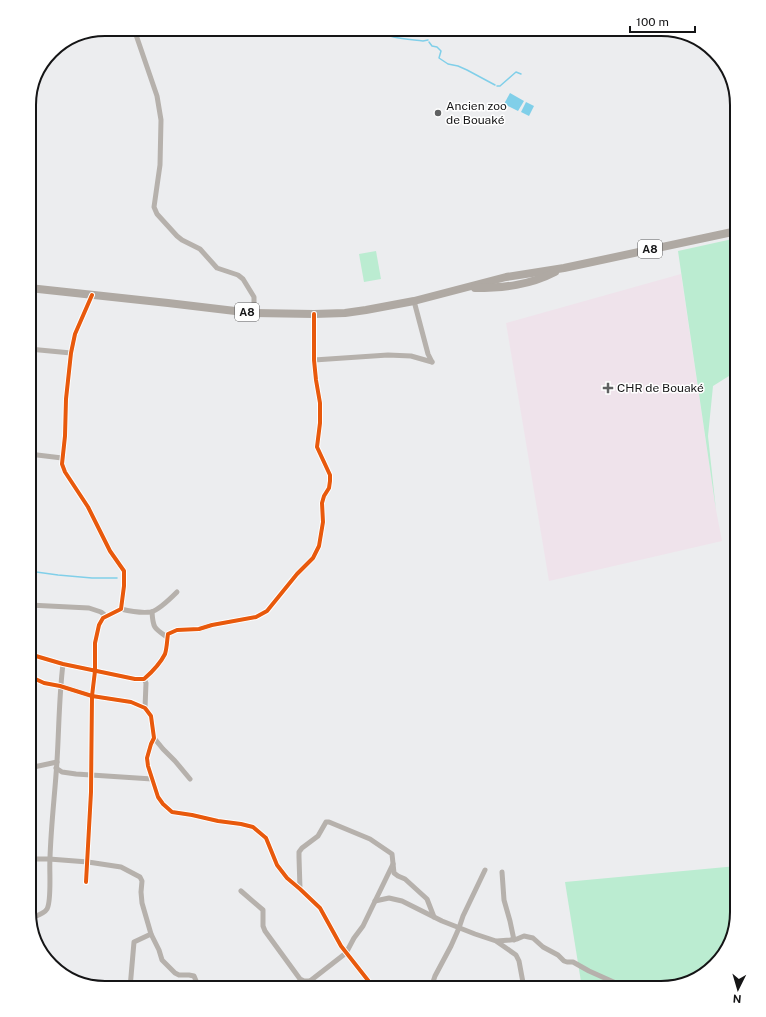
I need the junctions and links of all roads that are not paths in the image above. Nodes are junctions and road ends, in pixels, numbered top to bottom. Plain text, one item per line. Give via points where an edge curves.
1 (136, 36) edge
2 (730, 232) edge
3 (36, 289) edge
4 (92, 295) junction
5 (414, 301) junction
6 (252, 313) junction
7 (314, 314) junction
8 (36, 350) edge
9 (71, 353) junction
10 (314, 360) junction
11 (36, 455) edge
12 (62, 458) junction
13 (177, 592) dead end
14 (36, 605) edge
15 (121, 609) junction
16 (152, 612) junction
17 (106, 616) junction
18 (167, 637) junction
19 (36, 656) edge
20 (63, 664) junction
21 (94, 671) junction
22 (36, 679) edge
23 (144, 679) junction
24 (60, 686) junction
25 (92, 696) junction
26 (145, 708) junction
27 (154, 738) junction
28 (57, 762) junction
29 (36, 767) edge
30 (56, 768) junction
31 (92, 774) junction
32 (152, 779) junction
33 (190, 779) dead end
34 (36, 859) edge
35 (50, 859) junction
36 (88, 862) junction
37 (393, 864) junction
38 (485, 870) dead end
39 (502, 872) dead end
40 (86, 882) dead end
41 (300, 889) junction
42 (241, 891) dead end
43 (375, 901) junction
44 (36, 916) edge
45 (434, 917) junction
46 (459, 928) junction
47 (151, 934) junction
48 (514, 940) junction
49 (496, 941) junction
50 (346, 953) junction
51 (131, 981) edge
52 (196, 981) edge
53 (304, 981) edge
54 (311, 981) edge
55 (368, 981) edge
56 (433, 981) edge
57 (523, 981) edge
58 (611, 981) edge

1 - 6 street via 157,96 161,120 155,211 177,236 200,249 217,268 243,279 254,297
2 - 5 main road, A8 via 506,278
3 - 4 main road, A8
4 - 6 main road, A8
4 - 9 street via 75,334
5 - 7 main road, A8 via 345,313
5 - 10 street via 432,362 412,356 388,355
6 - 7 main road, A8
7 - 10 street
8 - 9 street
9 - 12 street
10 - 18 street via 320,403 317,447 330,475 330,482 322,503 323,522 319,546 313,558 267,611 256,617 199,629 176,630
11 - 12 street
12 - 15 street via 65,472 124,571
13 - 16 street
14 - 17 street via 89,608
15 - 16 street
15 - 17 street
16 - 18 street via 152,624
17 - 21 street via 99,625 95,643
18 - 23 street via 165,653 159,664
19 - 20 street
20 - 21 street
20 - 24 street
21 - 23 street
21 - 25 street
22 - 24 street
23 - 26 street
24 - 25 street
24 - 28 street
25 - 26 street via 131,702
25 - 31 street
26 - 27 street via 151,716
27 - 32 street via 147,758
27 - 33 street
28 - 29 street
28 - 30 street
30 - 31 street via 62,772
30 - 35 street
31 - 32 street
31 - 36 street
32 - 41 street via 158,797 172,812 252,827 266,838 277,865
34 - 35 street
35 - 36 street
35 - 44 street via 48,905 44,912
36 - 40 street
36 - 47 street via 121,868 140,877 142,903
37 - 41 street via 392,854 370,839 326,822 318,836 299,852
37 - 43 street
37 - 45 street via 394,873 405,879 427,899
38 - 46 street
39 - 48 street via 504,900
41 - 50 street via 320,908
42 - 53 street via 263,910 265,931
43 - 45 street via 389,898 402,901
43 - 50 street
45 - 46 street
46 - 49 street
46 - 56 street
47 - 51 street via 134,942
47 - 52 street via 162,960 179,976 194,976
48 - 49 street
48 - 58 street via 524,936 533,938 564,961 573,962
49 - 57 street via 516,955
50 - 54 street
50 - 55 street

